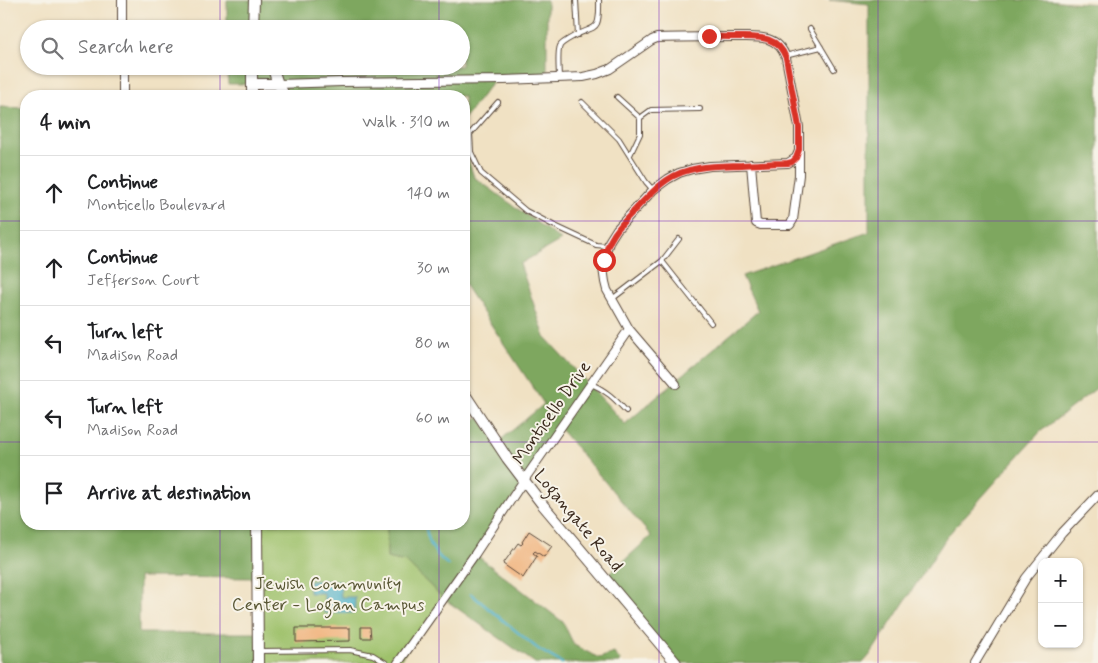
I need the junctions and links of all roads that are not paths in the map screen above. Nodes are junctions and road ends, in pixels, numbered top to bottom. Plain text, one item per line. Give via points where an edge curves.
1 (122, 0) edge
2 (254, 0) edge
3 (576, 0) edge
4 (599, 0) edge
5 (122, 20) edge
6 (254, 20) edge
7 (810, 29) dead end
8 (578, 35) junction
9 (821, 47) junction
10 (786, 56) junction
11 (834, 69) dead end
12 (122, 75) edge
13 (252, 75) edge
14 (275, 75) edge
15 (560, 78) junction
16 (252, 84) junction
17 (278, 84) junction
18 (123, 90) edge
19 (252, 90) edge
20 (281, 90) edge
21 (618, 97) dead end
22 (498, 102) dead end
23 (582, 102) dead end
24 (700, 109) dead end
25 (640, 118) junction
26 (799, 150) junction
27 (630, 155) junction
28 (751, 164) junction
29 (653, 190) junction
30 (678, 239) dead end
31 (607, 246) junction
32 (662, 260) junction
33 (612, 299) junction
34 (711, 323) dead end
35 (629, 329) junction
36 (591, 384) junction
37 (676, 384) dead end
38 (470, 402) edge
39 (626, 411) dead end
40 (524, 480) junction
41 (1098, 495) edge
42 (257, 530) edge
43 (258, 651) junction
44 (258, 663) edge
45 (386, 663) edge
46 (398, 663) edge
47 (676, 663) edge
48 (975, 663) edge

1 - 5 street
2 - 6 street
3 - 8 lane
4 - 8 lane via 598,23
7 - 9 lane
8 - 15 lane via 559,49
9 - 10 lane
9 - 11 lane
10 - 15 street via 780,46 758,37 657,38 610,69 583,77
10 - 26 street via 799,127
12 - 18 street
13 - 16 street
14 - 17 street
15 - 17 street
16 - 17 street
16 - 19 street
17 - 20 street
21 - 25 lane
22 - 31 lane via 470,134 471,152 481,173 526,211 596,245
23 - 27 lane via 619,139
24 - 25 lane via 651,110
25 - 27 lane via 640,134
26 - 28 street via 792,162
26 - 28 street via 798,184 790,225 756,223
27 - 29 lane
28 - 29 street via 692,169 679,173
29 - 31 street via 617,229
30 - 32 lane
31 - 33 street via 604,274
32 - 33 lane
32 - 34 lane
33 - 35 street
35 - 36 street, Monticello Drive
35 - 37 street
36 - 39 lane via 614,397
36 - 40 street, Monticello Drive
38 - 40 street, Logangate Road
40 - 46 street, Monticello Drive
40 - 47 street, Logangate Road
41 - 48 street via 1026,578
42 - 43 street
43 - 44 street
43 - 45 lane via 350,650 372,655

